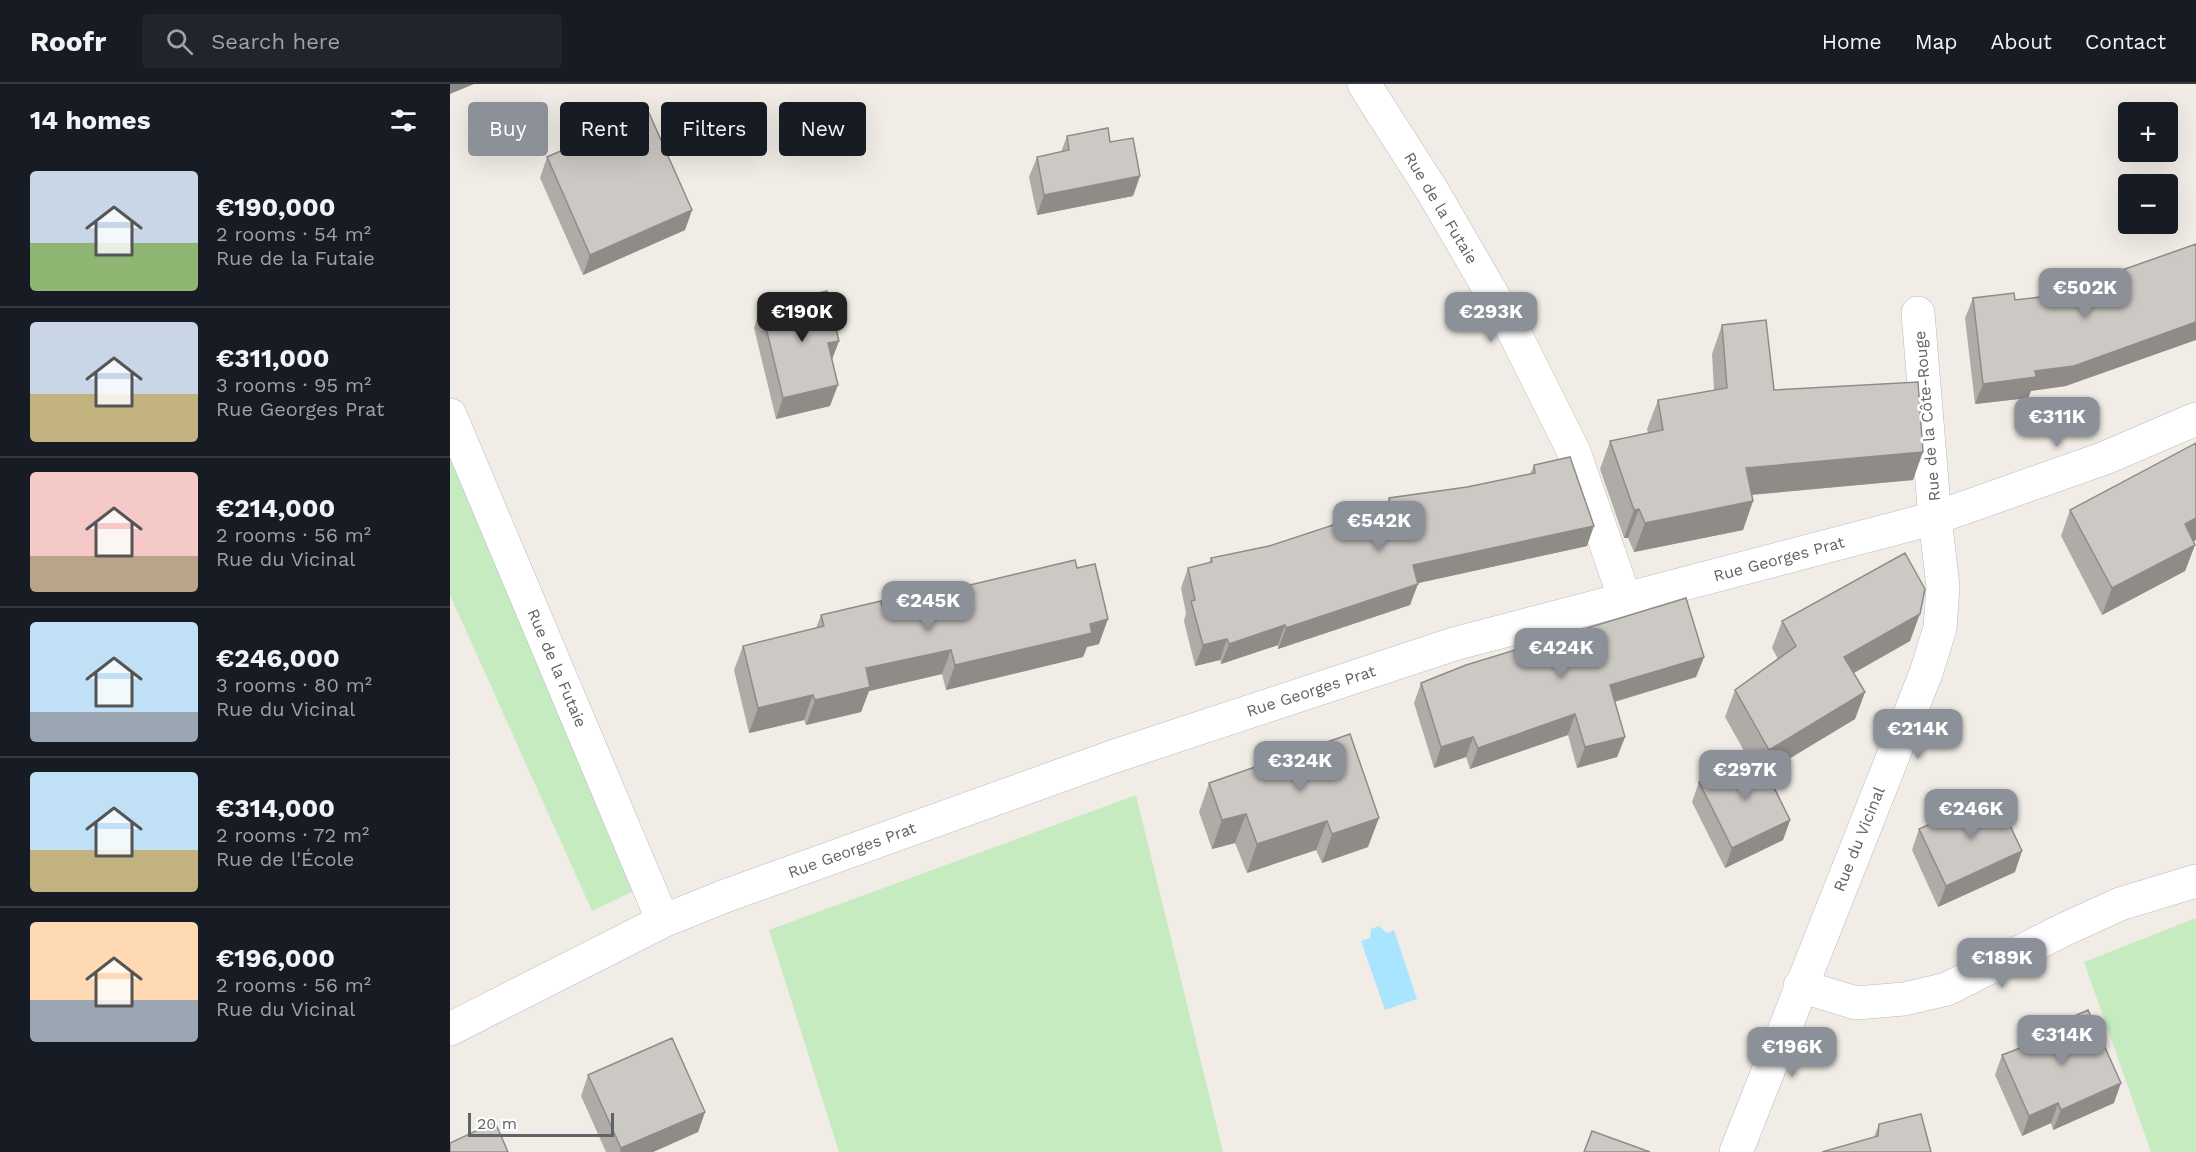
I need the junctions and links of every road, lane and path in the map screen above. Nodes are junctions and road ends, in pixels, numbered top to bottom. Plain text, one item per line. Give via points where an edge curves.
1 (1364, 84) edge
2 (1918, 313) dead end
3 (450, 415) edge
4 (2196, 419) edge
5 (1935, 518) junction
6 (1625, 599) junction
7 (2196, 881) edge
8 (663, 921) junction
9 (1800, 986) junction
10 (450, 1029) edge
11 (1736, 1152) edge

1 - 6 street, Rue de la Futaie via 1433,192 1513,330 1574,452
2 - 5 street, Rue de la Côte-Rouge
3 - 8 street, Rue de la Futaie
4 - 5 street, Rue Georges Prat via 2105,458
5 - 6 street, Rue Georges Prat
5 - 9 street, Rue du Vicinal via 1943,587 1940,628 1926,673
6 - 8 street, Rue Georges Prat via 1454,644 1123,754
7 - 9 street via 2120,904 1947,989 1904,999 1856,1003
8 - 10 street, Rue Georges Prat
9 - 11 street, Rue du Vicinal

